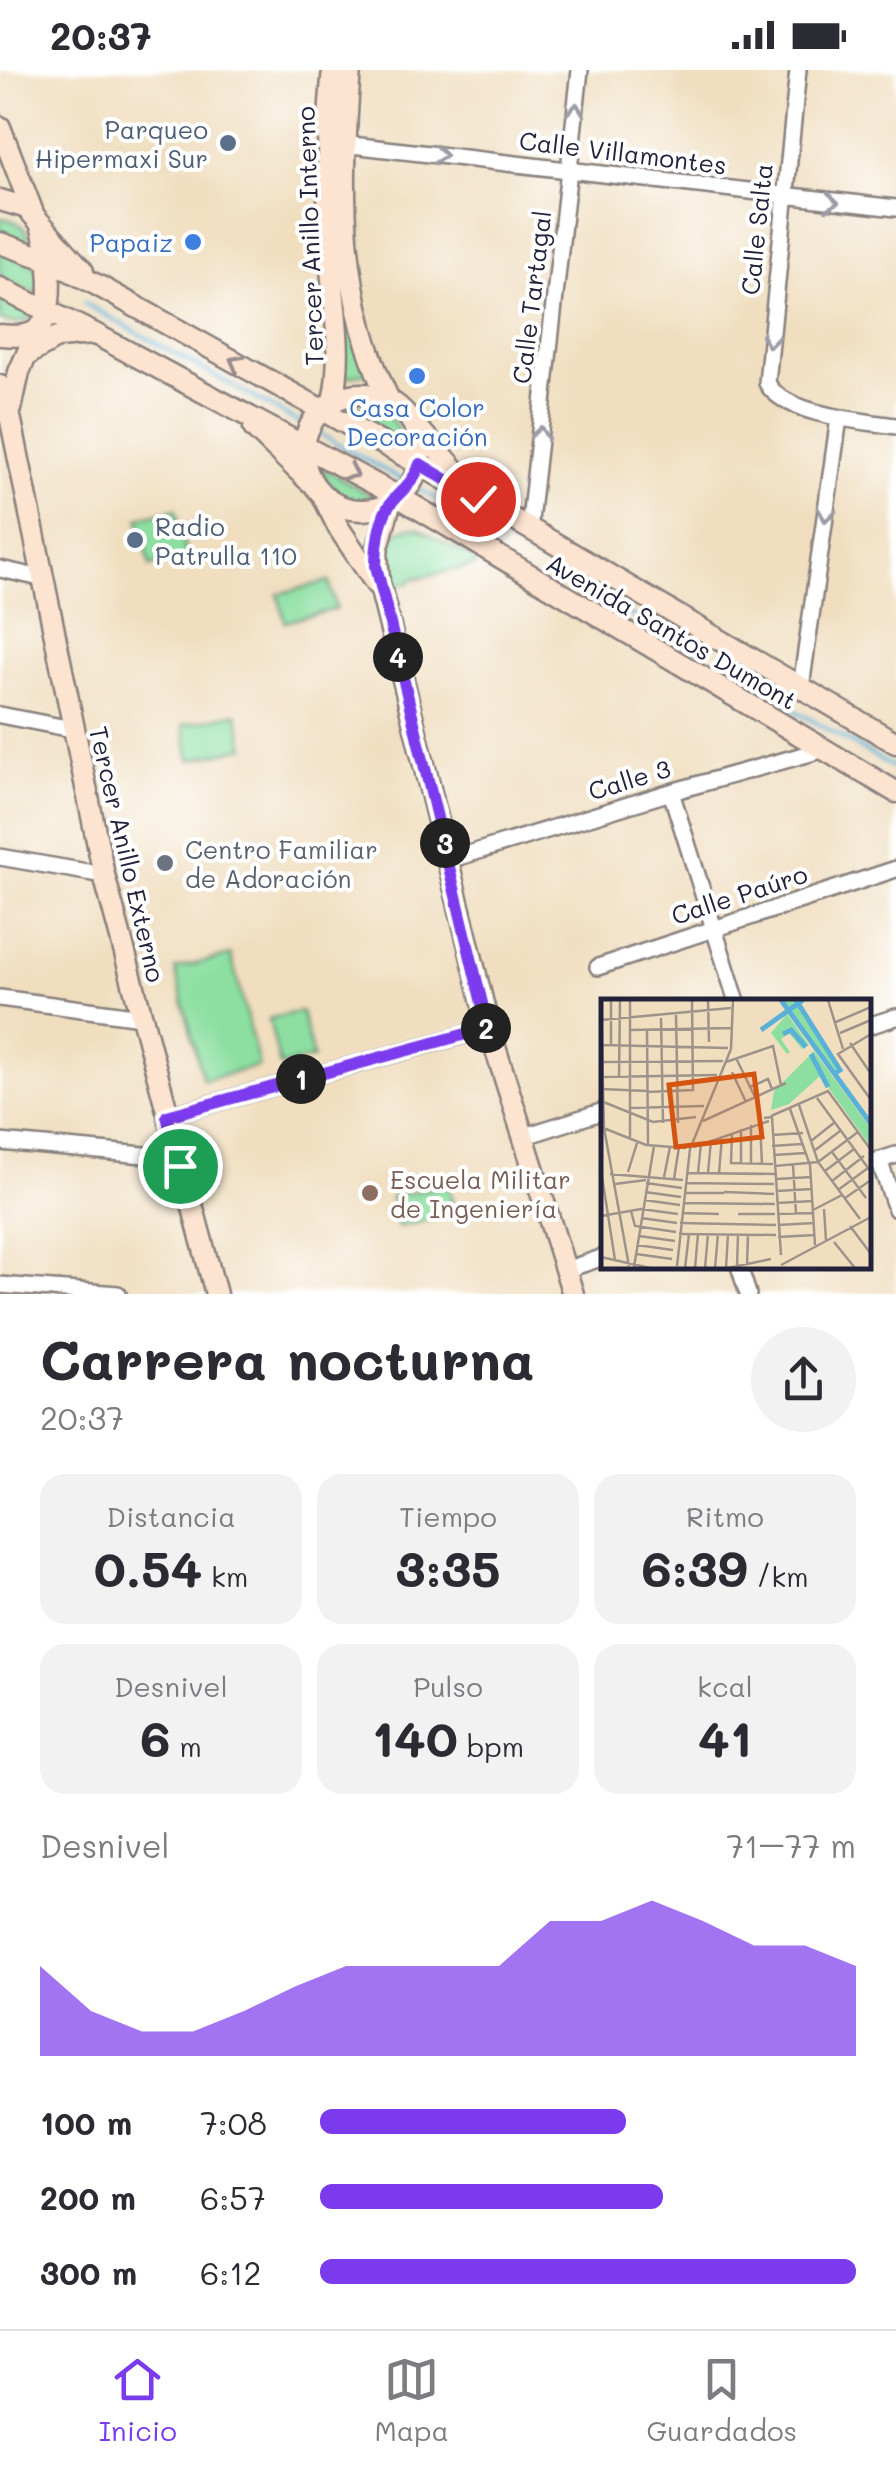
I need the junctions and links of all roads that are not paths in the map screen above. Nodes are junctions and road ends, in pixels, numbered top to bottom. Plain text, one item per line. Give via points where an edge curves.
1 (580, 70) edge
2 (798, 70) edge
3 (342, 74) edge
4 (329, 105) junction
5 (0, 127) edge
6 (343, 144) junction
7 (571, 170) junction
8 (785, 197) junction
9 (0, 200) edge
10 (896, 208) edge
11 (38, 220) junction
12 (0, 242) edge
13 (330, 258) junction
14 (49, 265) junction
15 (97, 285) junction
16 (0, 288) edge
17 (47, 304) junction
18 (359, 324) junction
19 (38, 329) junction
20 (96, 334) junction
21 (0, 335) edge
22 (25, 356) junction
23 (0, 386) edge
24 (389, 400) junction
25 (231, 406) junction
26 (323, 409) junction
27 (410, 418) junction
28 (839, 418) junction
29 (896, 426) edge
30 (8, 427) edge
31 (304, 443) junction
32 (406, 486) junction
33 (320, 492) junction
34 (491, 506) junction
35 (529, 530) junction
36 (0, 570) edge
37 (41, 578) junction
38 (384, 597) junction
39 (801, 687) junction
40 (0, 715) edge
41 (72, 728) junction
42 (896, 743) edge
43 (825, 749) junction
44 (670, 792) junction
45 (896, 792) edge
46 (0, 857) edge
47 (449, 860) junction
48 (896, 869) edge
49 (104, 874) junction
50 (713, 928) junction
51 (598, 967) dead end
52 (0, 998) edge
53 (736, 999) edge
54 (141, 1017) junction
55 (896, 1017) edge
56 (871, 1025) edge
57 (488, 1028) junction
58 (601, 1112) edge
59 (167, 1116) junction
60 (522, 1137) junction
61 (0, 1142) edge
62 (896, 1155) edge
63 (178, 1158) junction
64 (874, 1162) edge
65 (896, 1210) edge
66 (601, 1258) edge
67 (740, 1269) edge
68 (565, 1270) junction
69 (0, 1285) edge
70 (118, 1294) edge
71 (216, 1294) edge
72 (573, 1294) edge
73 (748, 1294) edge

7 -> 1 street, Calle Tartagal
2 - 8 street, Calle Salta
3 - 4 main road, Tercer Anillo Interno
3 - 6 main road, Tercer Anillo Interno
4 - 6 main road via 341,109
4 - 13 main road, Tercer Anillo Interno
5 - 11 main road
6 -> 7 street, Calle Villamontes
6 - 18 main road, Tercer Anillo Interno via 348,260
7 - 8 street, Calle Villamontes
35 -> 7 street, Calle Tartagal
8 -> 10 street, Calle Villamontes
8 -> 28 street, Calle Salta via 766,374 782,400
9 - 11 main road
11 - 14 main road, Tercer Anillo Externo
11 - 15 main road
12 - 14 main road, Avenida Santos Dumont
13 - 18 main road via 344,326
13 - 26 main road, Tercer Anillo Interno via 338,378
14 - 15 main road, Avenida Santos Dumont
14 - 17 main road, Tercer Anillo Externo
26 -> 15 main road, Avenida Santos Dumont
16 - 17 main road, Avenida Santos Dumont
17 - 19 main road, Tercer Anillo Externo
17 - 20 main road, Avenida Santos Dumont
18 - 24 main road, Tercer Anillo Interno
19 - 21 main road
19 - 22 main road, Tercer Anillo Externo
20 - 22 main road via 58,337
20 - 25 main road, Avenida Santos Dumont
22 - 30 main road, Tercer Anillo Externo
23 - 30 main road, Tercer Anillo Externo
24 - 26 main road via 361,393
24 - 27 main road
25 - 31 main road, Avenida Santos Dumont
25 - 33 main road
26 - 31 main road, Tercer Anillo Interno
26 - 32 main road, Avenida Santos Dumont
27 - 32 main road via 417,432
27 - 34 main road
28 - 29 street
28 -> 39 street
30 - 37 main road, Tercer Anillo Externo
31 -> 32 main road, Avenida Santos Dumont
31 - 33 main road via 305,466
32 - 33 main road via 373,510 338,506
32 - 34 main road, Avenida Santos Dumont
32 - 38 main road via 376,551
32 - 43 main road, Avenida Santos Dumont
33 - 38 main road
34 - 35 main road, Avenida Santos Dumont
35 - 39 main road, Avenida Santos Dumont
36 - 37 street
37 - 41 main road, Tercer Anillo Externo
38 - 47 main road
39 - 42 main road, Avenida Santos Dumont
40 - 41 street
41 - 49 main road, Tercer Anillo Externo
43 - 44 street, Calle 3
43 - 45 main road, Avenida Santos Dumont
44 - 47 street, Calle 3
44 - 50 street
46 - 49 street
47 - 57 main road
48 - 50 street, Calle Paúro
49 - 54 main road, Tercer Anillo Externo
50 - 51 street, Calle Paúro
50 - 53 street
52 - 54 street
54 - 59 main road, Tercer Anillo Externo
55 - 56 street
57 - 59 street
57 - 60 main road
58 - 60 street
59 - 63 main road, Tercer Anillo Externo
60 - 68 main road
61 - 63 street
62 - 64 street
63 - 71 main road, Tercer Anillo Externo
64 - 65 street
66 - 68 street
67 - 73 street
68 - 72 main road
69 - 70 street

